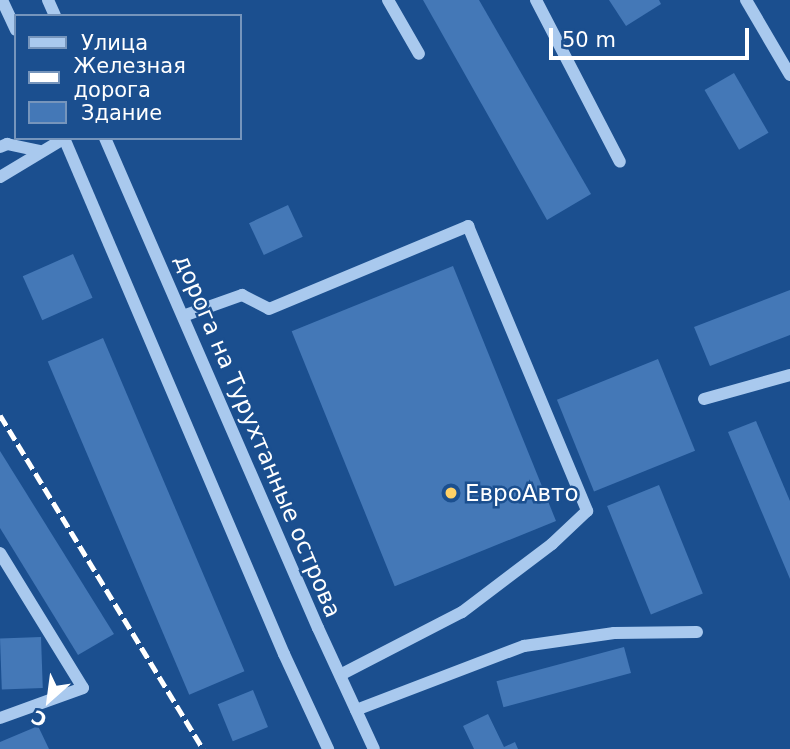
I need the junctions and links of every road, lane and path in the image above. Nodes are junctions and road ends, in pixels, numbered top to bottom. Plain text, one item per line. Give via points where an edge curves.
1 (2, 0) edge
2 (388, 0) edge
3 (536, 0) edge
4 (746, 0) edge
5 (14, 26) edge
6 (419, 54) dead end
7 (790, 75) edge
8 (60, 140) edge
9 (65, 140) edge
10 (107, 140) edge
11 (0, 147) edge
12 (39, 152) junction
13 (620, 162) dead end
14 (0, 177) edge
15 (183, 316) junction
16 (790, 375) edge
17 (704, 399) dead end
18 (0, 553) edge
19 (697, 632) dead end
20 (340, 675) junction
21 (356, 710) junction
22 (0, 718) edge
23 (328, 749) edge
24 (374, 749) edge

1 - 5 street
2 - 6 street
3 - 13 street
4 - 7 street
8 - 12 street
9 - 23 street
10 - 15 street, дорога на Турухтанные острова
11 - 12 street via 7,144
12 - 14 street
15 - 20 street, дорога на Турухтанные острова
15 - 20 street via 242,295 269,309 468,226 587,511 552,544 462,612
16 - 17 street
18 - 22 street via 83,688
19 - 21 street via 614,633 524,646
20 - 21 street, дорога на Турухтанные острова
21 - 24 street, дорога на Турухтанные острова

